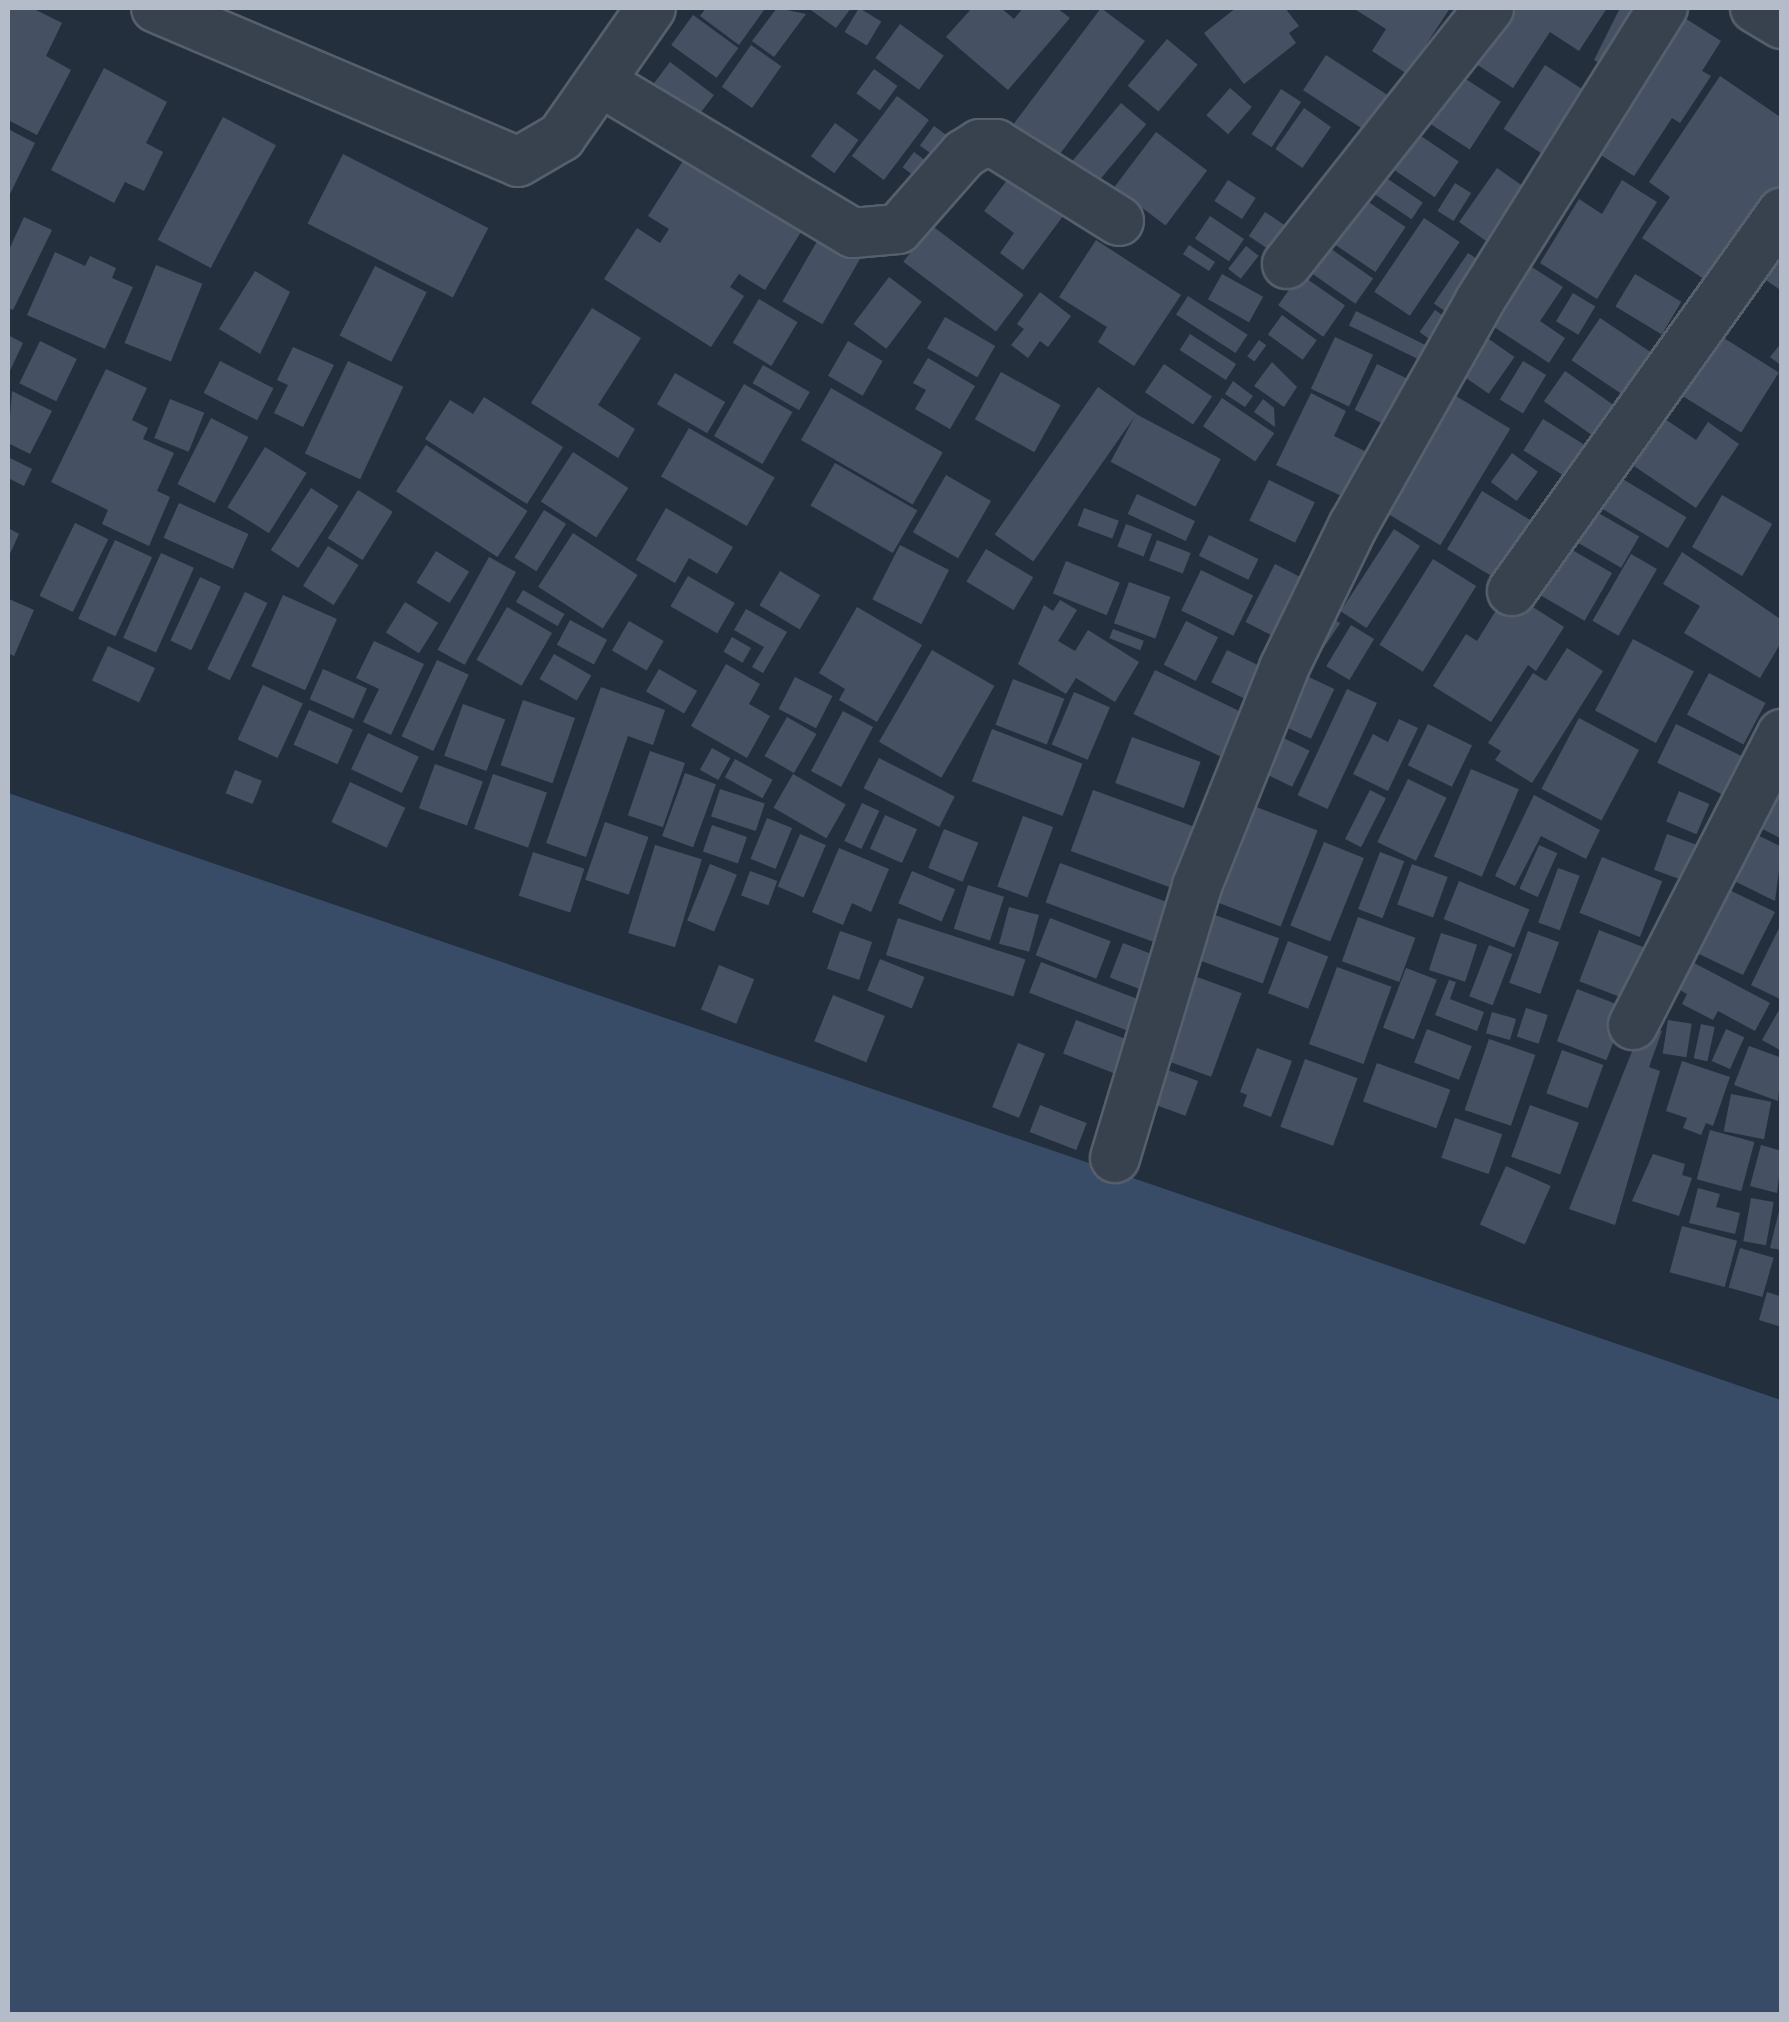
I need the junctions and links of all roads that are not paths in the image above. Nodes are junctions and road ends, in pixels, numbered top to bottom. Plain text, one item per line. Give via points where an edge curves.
1 (156, 8) edge
2 (651, 8) edge
3 (1489, 8) edge
4 (1663, 8) edge
5 (1755, 8) edge
6 (1782, 24) edge
7 (602, 83) junction
8 (1782, 213) edge
9 (1119, 220) dead end
10 (1286, 264) dead end
11 (1512, 591) dead end
12 (1782, 734) edge
13 (1632, 1025) dead end
14 (1115, 1158) dead end

1 - 7 street via 500,160 538,156
2 - 7 street
3 - 10 street
4 - 14 street via 1470,318 1352,526 1284,668 1196,886
5 - 6 street
7 - 9 street via 854,233 898,229 980,144 996,144
8 - 11 street
12 - 13 street

